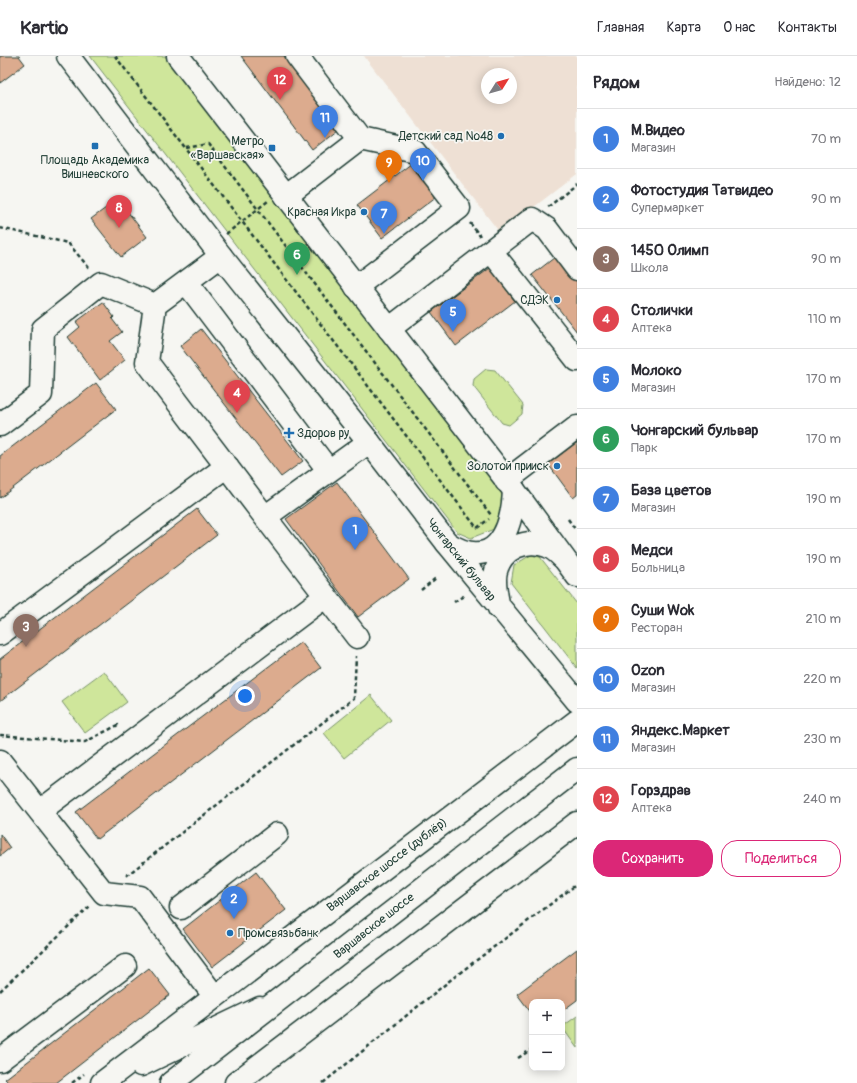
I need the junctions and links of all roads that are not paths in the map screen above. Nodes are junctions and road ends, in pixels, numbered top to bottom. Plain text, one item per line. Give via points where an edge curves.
1 (68, 56) edge
2 (178, 56) edge
3 (297, 56) edge
4 (360, 139) junction
5 (284, 194) junction
6 (217, 250) junction
7 (491, 251) junction
8 (577, 269) edge
9 (186, 282) junction
10 (356, 287) junction
11 (155, 305) junction
12 (389, 329) junction
13 (577, 360) edge
14 (0, 426) edge
15 (577, 427) edge
16 (369, 442) junction
17 (227, 466) junction
18 (329, 471) junction
19 (510, 486) junction
20 (266, 517) junction
21 (447, 543) junction
22 (562, 557) junction
23 (577, 576) edge
24 (326, 596) junction
25 (499, 608) junction
26 (0, 634) edge
27 (357, 637) road end
28 (577, 701) edge
29 (577, 721) edge
30 (0, 761) edge
31 (577, 770) edge
32 (40, 811) junction
33 (577, 822) edge
34 (277, 834) dead end
35 (181, 908) dead end
36 (125, 966) dead end
37 (215, 997) junction
38 (281, 998) junction
39 (0, 1060) edge
40 (102, 1083) edge
41 (171, 1083) edge
42 (236, 1083) edge

1 - 6 main road, Чонгарский бульвар
2 - 5 main road
3 - 4 main road
4 - 5 main road
4 - 10 main road via 415,151 459,208
5 - 10 main road
6 - 9 main road
6 - 16 main road, Чонгарский бульвар
7 - 8 main road via 532,219 547,230
7 - 12 main road
7 - 13 main road
9 - 11 main road
9 - 18 main road
10 - 12 main road
11 - 14 main road via 101,283 43,329 41,394
11 - 17 main road via 147,362
12 - 19 main road
15 - 19 main road
16 - 18 main road
16 - 21 main road, Чонгарский бульвар
17 - 20 main road
17 - 26 main road
18 - 20 main road
19 - 21 main road via 513,510 509,526 503,538 490,550 471,554 461,552
19 - 22 main road
20 - 24 main road
21 - 25 main road, Чонгарский бульвар
22 - 23 main road
22 - 25 main road via 549,546 532,542 516,546 503,557 496,572
24 - 27 main road
24 - 32 main road
25 - 28 main road, Чонгарский бульвар
29 - 37 main road, Варшавское шоссе (дублёр)
30 - 32 main road
31 - 38 main road, Варшавское шоссе
32 - 37 main road via 104,893 140,897
33 - 42 main road
34 - 35 main road
36 - 39 main road
37 - 40 main road, Варшавское шоссе (дублёр)
38 - 40 main road
38 - 41 main road, Варшавское шоссе

